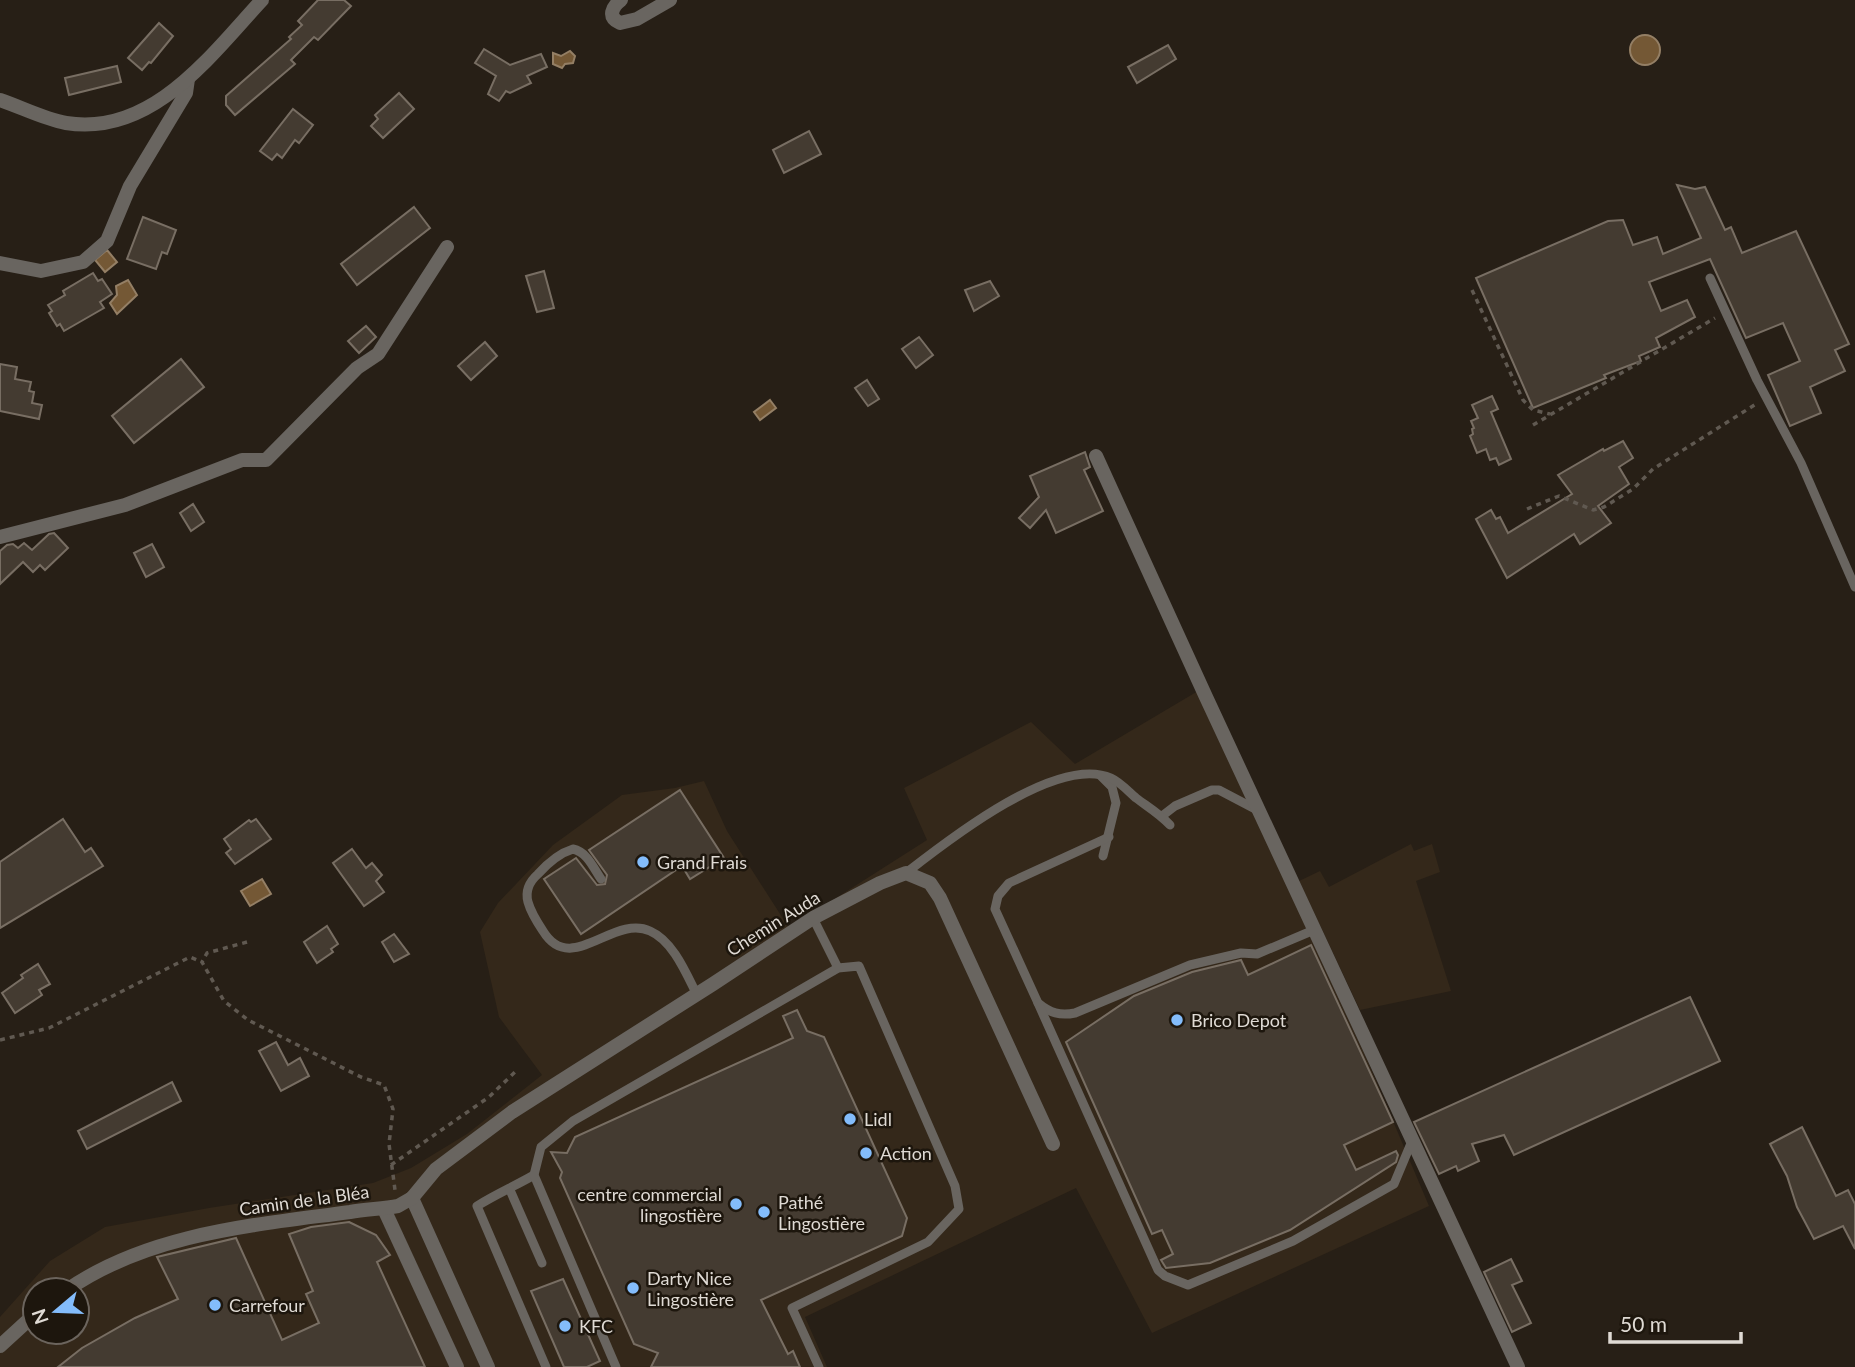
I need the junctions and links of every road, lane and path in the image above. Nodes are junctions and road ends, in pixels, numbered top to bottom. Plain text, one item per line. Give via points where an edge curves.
1 (262, 0) edge
2 (621, 0) edge
3 (670, 0) edge
4 (188, 79) junction
5 (0, 100) edge
6 (447, 247) dead end
7 (0, 263) edge
8 (1710, 278) dead end
9 (1472, 290) dead end
10 (1726, 311) junction
11 (1767, 400) junction
12 (1552, 414) junction
13 (1533, 425) dead end
14 (1096, 456) dead end
15 (1527, 509) dead end
16 (0, 537) edge
17 (1855, 587) edge
18 (1100, 775) junction
19 (1259, 811) junction
20 (1161, 816) junction
21 (1170, 825) dead end
22 (1109, 836) junction
23 (1103, 856) dead end
24 (906, 873) junction
25 (601, 879) dead end
26 (814, 918) junction
27 (1314, 929) junction
28 (247, 942) dead end
29 (202, 961) junction
30 (838, 968) junction
31 (697, 995) junction
32 (1038, 1003) junction
33 (0, 1040) edge
34 (516, 1071) dead end
35 (1412, 1139) junction
36 (1053, 1144) dead end
37 (391, 1165) junction
38 (534, 1175) junction
39 (510, 1190) junction
40 (412, 1198) junction
41 (391, 1207) junction
42 (542, 1263) dead end
43 (91, 1277) edge
44 (21, 1327) edge
45 (0, 1346) edge
46 (457, 1367) edge
47 (488, 1367) edge
48 (546, 1367) edge
49 (616, 1367) edge
50 (819, 1367) edge
51 (1518, 1367) edge

1 - 4 street
2 - 3 street via 611,13 620,23
4 - 5 street via 139,112 90,124 65,123
4 - 7 street via 186,93 130,187 107,241 83,262 41,271
6 - 16 street via 378,354 357,369 266,460 242,460 125,505
8 - 10 lane
9 - 12 path via 1524,400 1533,410
10 - 11 lane
10 - 12 path
11 - 15 path via 1653,470 1604,507 1593,510 1559,496
11 - 17 lane via 1801,463
12 - 13 path
14 - 19 street
18 - 20 lane via 1111,778
18 - 22 lane via 1116,798
18 - 24 lane via 1056,780 1028,791
19 - 20 lane via 1212,790
19 - 27 street
20 - 21 lane
22 - 23 lane
22 - 32 lane via 1009,883 998,895 995,909
24 - 26 street, Chemin Auda
24 - 36 street via 930,883 940,898
25 - 31 lane via 586,856 573,849 536,875 527,896 548,940 577,948 630,927 647,929 670,947
26 - 30 lane
26 - 31 street, Chemin Auda
27 - 32 lane via 1257,954 1241,953 1190,965 1075,1013 1056,1014
27 - 35 street
28 - 29 path via 207,953
29 - 33 path via 190,957 49,1028
29 - 37 path via 224,1001 248,1020 384,1085 393,1109
30 - 38 lane via 573,1121 541,1147
30 - 50 lane via 859,966 951,1176 958,1209 928,1242 792,1308
31 - 40 street, Chemin Auda via 512,1112 436,1169
32 - 35 lane via 1158,1270 1188,1286 1293,1241 1394,1184
34 - 37 path via 489,1097
35 - 51 street
37 - 41 path
38 - 39 lane
38 - 49 lane
39 - 42 lane
39 - 48 lane via 477,1206
40 - 41 street
40 - 47 street
41 - 43 street, Camin de la Bléa via 213,1232 152,1250
41 - 46 street, Camin de la Bléa
44 - 45 street

